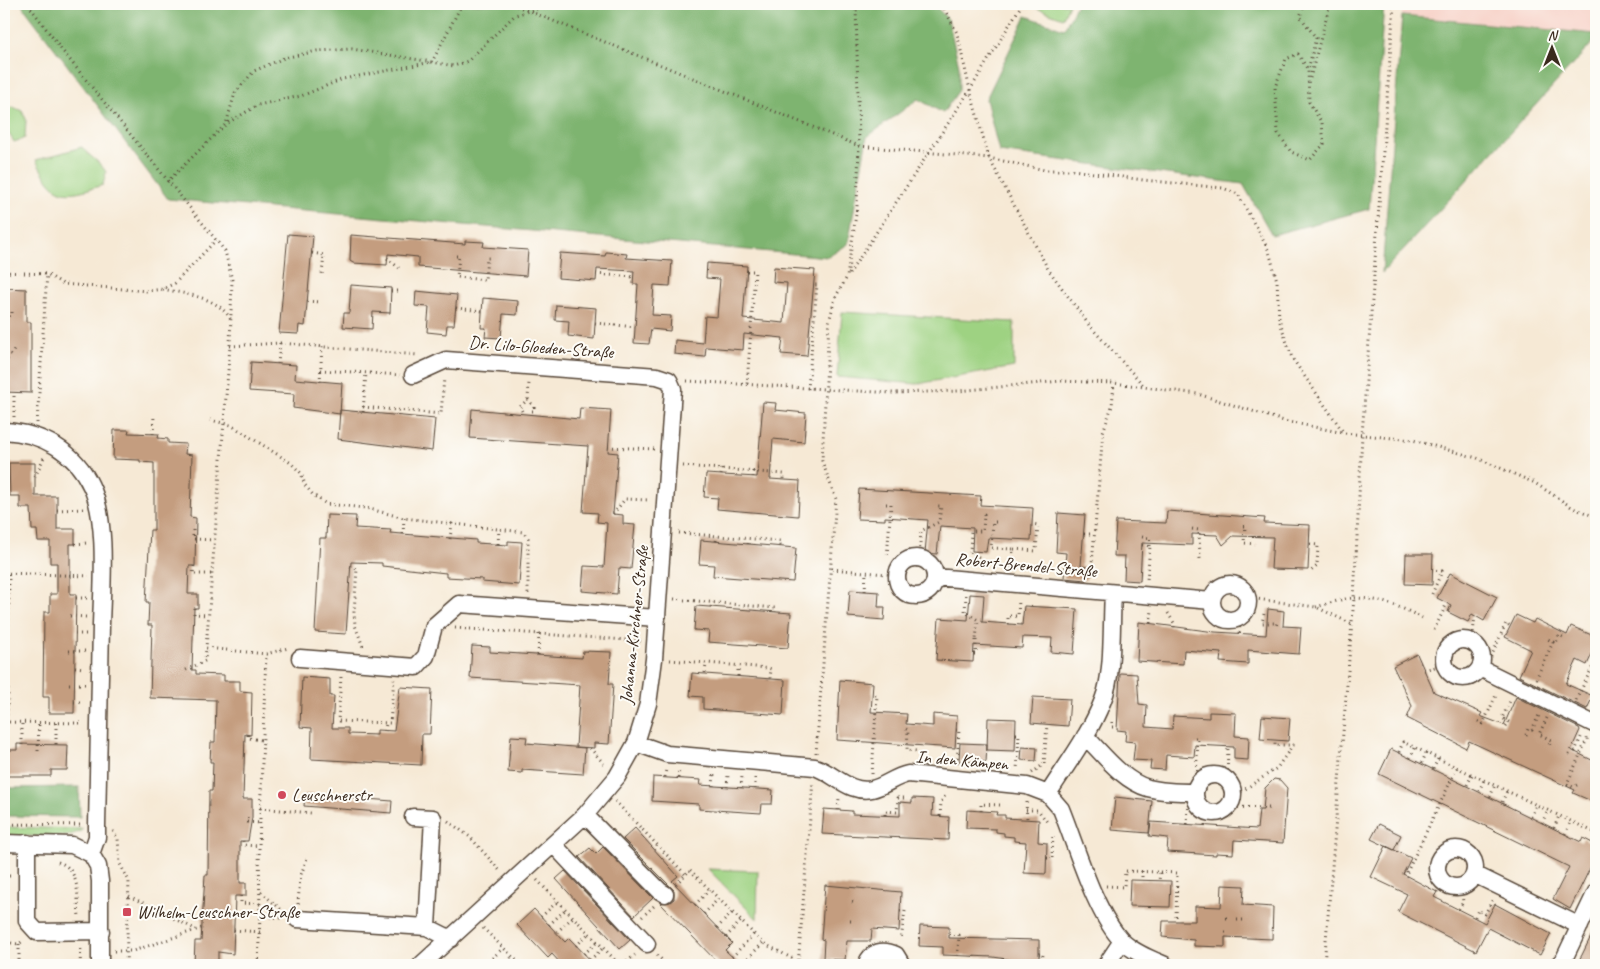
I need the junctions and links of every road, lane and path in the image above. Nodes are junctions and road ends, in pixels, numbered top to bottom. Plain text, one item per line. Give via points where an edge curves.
1 (28, 4) edge
2 (462, 4) edge
3 (512, 4) edge
4 (553, 4) edge
5 (856, 4) edge
6 (942, 4) edge
7 (1022, 4) edge
8 (1305, 4) edge
9 (1330, 4) edge
10 (1394, 4) edge
11 (529, 11) junction
12 (432, 62) junction
13 (1308, 70) junction
14 (1308, 82) junction
15 (970, 90) junction
16 (226, 124) junction
17 (860, 146) junction
18 (930, 151) junction
19 (989, 158) junction
20 (167, 182) junction
21 (216, 240) junction
22 (312, 254) dead end
23 (456, 256) dead end
24 (387, 258) dead end
25 (490, 258) dead end
26 (399, 268) dead end
27 (747, 271) dead end
28 (4, 272) edge
29 (48, 274) junction
30 (322, 274) dead end
31 (596, 274) dead end
32 (633, 277) dead end
33 (847, 277) junction
34 (814, 284) dead end
35 (163, 289) junction
36 (391, 291) dead end
37 (397, 291) dead end
38 (307, 301) dead end
39 (320, 302) dead end
40 (456, 308) dead end
41 (12, 311) dead end
42 (482, 311) dead end
43 (4, 318) edge
44 (232, 320) junction
45 (595, 323) dead end
46 (635, 327) dead end
47 (744, 334) dead end
48 (751, 334) junction
49 (280, 343) junction
50 (230, 346) junction
51 (322, 346) junction
52 (14, 350) dead end
53 (401, 352) dead end
54 (446, 360) junction
55 (4, 363) edge
56 (278, 364) dead end
57 (320, 370) junction
58 (366, 373) junction
59 (413, 376) joint
60 (669, 380) junction
61 (320, 382) dead end
62 (1114, 384) junction
63 (747, 385) junction
64 (1146, 387) junction
65 (808, 389) junction
66 (826, 390) junction
67 (14, 392) dead end
68 (522, 411) dead end
69 (532, 411) dead end
70 (412, 412) junction
71 (154, 416) dead end
72 (411, 417) dead end
73 (210, 420) dead end
74 (224, 422) junction
75 (9, 431) edge
76 (1344, 433) junction
77 (153, 434) dead end
78 (1362, 435) junction
79 (36, 436) junction
80 (608, 448) dead end
81 (668, 457) junction
82 (722, 469) junction
83 (753, 471) junction
84 (721, 475) dead end
85 (752, 477) dead end
86 (784, 480) dead end
87 (665, 501) junction
88 (886, 504) dead end
89 (935, 506) dead end
90 (98, 509) junction
91 (57, 510) dead end
92 (613, 514) dead end
93 (980, 514) dead end
94 (404, 518) junction
95 (1596, 518) edge
96 (996, 522) dead end
97 (452, 523) junction
98 (1032, 524) dead end
99 (1243, 526) dead end
100 (499, 529) junction
101 (1192, 529) dead end
102 (193, 530) dead end
103 (663, 532) junction
104 (403, 534) dead end
105 (1084, 534) dead end
106 (1094, 534) junction
107 (717, 536) junction
108 (1142, 537) dead end
109 (450, 539) dead end
110 (748, 539) junction
111 (215, 540) junction
112 (716, 542) dead end
113 (498, 544) dead end
114 (748, 544) dead end
115 (1255, 544) dead end
116 (1310, 544) dead end
117 (1142, 545) dead end
118 (780, 546) dead end
119 (1150, 546) junction
120 (1013, 549) junction
121 (979, 557) dead end
122 (887, 558) dead end
123 (920, 558) junction
124 (1200, 559) dead end
125 (194, 566) dead end
126 (350, 567) dead end
127 (832, 569) junction
128 (1433, 570) dead end
129 (1310, 571) dead end
130 (866, 572) junction
131 (4, 573) edge
132 (9, 573) junction
133 (212, 574) junction
134 (897, 575) junction
135 (102, 577) junction
136 (935, 577) junction
137 (967, 580) junction
138 (1016, 585) junction
139 (865, 591) dead end
140 (1090, 591) junction
141 (1112, 593) junction
142 (1432, 594) dead end
143 (1146, 595) junction
144 (658, 598) junction
145 (1248, 598) junction
146 (1354, 598) junction
147 (1212, 601) junction
148 (712, 602) junction
149 (1447, 603) dead end
150 (744, 605) junction
151 (712, 607) dead end
152 (1316, 607) junction
153 (194, 608) dead end
154 (528, 609) junction
155 (743, 610) dead end
156 (348, 611) dead end
157 (4, 612) edge
158 (9, 612) junction
159 (354, 612) junction
160 (775, 612) dead end
161 (1264, 614) dead end
162 (208, 615) junction
163 (1475, 616) dead end
164 (657, 618) junction
165 (1422, 618) dead end
166 (1008, 624) dead end
167 (1352, 624) junction
168 (434, 626) junction
169 (1276, 626) dead end
170 (1510, 626) dead end
171 (1434, 630) dead end
172 (539, 634) junction
173 (1546, 638) dead end
174 (1565, 638) dead end
175 (656, 642) junction
176 (1472, 642) junction
177 (1553, 642) junction
178 (206, 648) junction
179 (362, 651) dead end
180 (974, 654) dead end
181 (538, 655) dead end
182 (4, 656) edge
183 (9, 656) junction
184 (300, 658) dead end
185 (654, 659) junction
186 (1596, 660) edge
187 (342, 661) junction
188 (706, 664) junction
189 (1445, 664) junction
190 (395, 665) junction
191 (738, 666) junction
192 (1483, 669) junction
193 (186, 670) dead end
194 (1424, 670) dead end
195 (705, 673) dead end
196 (738, 676) dead end
197 (770, 679) dead end
198 (1517, 686) junction
199 (6, 694) edge
200 (872, 695) dead end
201 (334, 701) dead end
202 (339, 701) junction
203 (1549, 702) junction
204 (1570, 712) junction
205 (344, 721) junction
206 (1478, 721) dead end
207 (5, 722) edge
208 (22, 722) junction
209 (38, 722) junction
210 (56, 722) junction
211 (99, 723) junction
212 (386, 723) junction
213 (1593, 723) edge
214 (870, 724) dead end
215 (1047, 724) dead end
216 (875, 725) junction
217 (1506, 726) dead end
218 (343, 728) dead end
219 (906, 729) dead end
220 (956, 730) dead end
221 (385, 731) dead end
222 (1016, 734) dead end
223 (248, 735) dead end
224 (1085, 736) junction
225 (1526, 736) dead end
226 (1195, 738) dead end
227 (262, 740) junction
228 (1275, 740) dead end
229 (636, 743) junction
230 (22, 744) dead end
231 (56, 745) dead end
232 (1549, 746) dead end
233 (1228, 747) dead end
234 (590, 748) dead end
235 (1415, 748) junction
236 (5, 750) edge
237 (38, 750) dead end
238 (916, 751) dead end
239 (1398, 752) dead end
240 (1426, 753) junction
241 (1569, 755) dead end
242 (1410, 758) dead end
243 (1438, 759) junction
244 (1422, 764) dead end
245 (815, 767) junction
246 (1457, 768) junction
247 (1433, 769) dead end
248 (1472, 775) junction
249 (617, 777) junction
250 (956, 779) junction
251 (1021, 780) junction
252 (1227, 780) junction
253 (1484, 780) junction
254 (1577, 785) dead end
255 (1467, 786) dead end
256 (1495, 786) junction
257 (870, 789) junction
258 (1479, 791) dead end
259 (1507, 791) junction
260 (606, 792) junction
261 (1195, 792) junction
262 (1048, 794) junction
263 (1490, 797) dead end
264 (906, 798) dead end
265 (1231, 802) junction
266 (1502, 802) dead end
267 (1000, 805) dead end
268 (1536, 805) junction
269 (260, 808) junction
270 (1026, 810) dead end
271 (1270, 810) dead end
272 (1548, 810) junction
273 (981, 811) dead end
274 (311, 813) dead end
275 (585, 815) junction
276 (885, 815) dead end
277 (940, 816) dead end
278 (1559, 816) junction
279 (247, 817) dead end
280 (413, 817) dead end
281 (1531, 817) dead end
282 (433, 818) junction
283 (1571, 821) junction
284 (260, 822) junction
285 (1542, 823) dead end
286 (4, 824) edge
287 (44, 824) junction
288 (97, 826) junction
289 (1554, 828) dead end
290 (1596, 833) edge
291 (1565, 834) dead end
292 (243, 841) dead end
293 (4, 843) edge
294 (28, 843) junction
295 (44, 843) junction
296 (554, 844) junction
297 (259, 846) junction
298 (91, 854) junction
299 (308, 856) dead end
300 (1047, 858) dead end
301 (526, 869) junction
302 (1142, 872) junction
303 (1160, 872) junction
304 (1403, 873) dead end
305 (1474, 874) junction
306 (1142, 880) dead end
307 (1159, 881) dead end
308 (511, 883) junction
309 (1091, 886) junction
310 (1461, 886) junction
311 (1499, 887) junction
312 (709, 890) junction
313 (260, 891) junction
314 (1596, 892) edge
315 (665, 894) dead end
316 (129, 896) junction
317 (241, 896) dead end
318 (718, 899) junction
319 (558, 901) junction
320 (260, 904) junction
321 (695, 905) dead end
322 (566, 909) junction
323 (1459, 909) dead end
324 (900, 911) dead end
325 (732, 913) junction
326 (704, 914) dead end
327 (260, 916) junction
328 (542, 917) dead end
329 (573, 917) junction
330 (1475, 917) dead end
331 (474, 918) junction
332 (297, 919) junction
333 (1237, 920) dead end
334 (1246, 920) dead end
335 (741, 921) junction
336 (1176, 921) dead end
337 (549, 925) dead end
338 (1580, 926) junction
339 (427, 927) junction
340 (202, 928) dead end
341 (717, 928) dead end
342 (196, 930) junction
343 (234, 930) dead end
344 (101, 931) junction
345 (76, 932) junction
346 (260, 932) junction
347 (556, 932) dead end
348 (589, 933) junction
349 (754, 934) junction
350 (949, 934) dead end
351 (726, 937) dead end
352 (451, 939) junction
353 (1122, 941) junction
354 (597, 942) junction
355 (11, 944) dead end
356 (647, 944) dead end
357 (762, 944) junction
358 (576, 946) dead end
359 (604, 948) junction
360 (502, 949) junction
361 (127, 951) junction
362 (584, 954) dead end
363 (1039, 954) dead end
364 (974, 956) dead end
365 (732, 957) dead end
366 (511, 958) junction
367 (590, 960) dead end
368 (899, 960) edge
369 (19, 964) edge
370 (258, 964) dead end
371 (799, 964) edge
372 (80, 965) edge
373 (100, 965) edge
374 (126, 965) edge
375 (421, 965) edge
376 (485, 965) edge
377 (503, 965) edge
378 (521, 965) edge
379 (620, 965) edge
380 (741, 965) edge
381 (842, 965) edge
382 (866, 965) edge
383 (957, 965) edge
384 (996, 965) edge
385 (1042, 965) edge
386 (1106, 965) edge
387 (1165, 965) edge
388 (1324, 965) edge
389 (1558, 965) edge

1 - 20 path
2 - 12 path
3 - 11 path
4 - 11 path
5 - 17 path
6 - 15 path via 957,33
7 - 15 path
8 - 13 path via 1300,16 1316,38
9 - 14 path
10 - 78 path
11 - 12 path via 515,15 468,61 454,66
11 - 17 path
12 - 16 path via 343,79 301,96 258,105
12 - 16 path via 352,49 284,58 254,71 235,93
13 - 14 path
13 - 14 path via 1298,54 1286,59 1275,87 1278,133 1291,152 1310,160 1324,144 1322,123 1309,102
15 - 18 path
15 - 19 path
16 - 20 path
17 - 18 path
17 - 33 path via 857,207
18 - 19 path
18 - 33 path
19 - 64 path via 1048,269 1089,325
19 - 76 path via 1045,170 1073,170 1223,188 1238,194 1269,251 1277,281 1278,319 1292,358
20 - 21 path
21 - 35 path via 185,275
21 - 44 path via 230,265
22 - 30 path via 324,255
23 - 25 path via 459,256 457,277 485,280 487,258
24 - 26 path
27 - 48 path via 756,271
28 - 29 path
29 - 35 path via 63,284 146,291
29 - 79 path
31 - 32 path
33 - 66 path via 835,298 829,322
34 - 65 path via 818,285
35 - 44 path via 209,300 227,312
36 - 37 path
38 - 39 path
40 - 42 path
41 - 43 path
44 - 50 path
45 - 46 path
47 - 48 path
48 - 63 path
49 - 50 path
49 - 51 path
49 - 56 path
50 - 74 path
51 - 53 path
51 - 57 path
52 - 55 path
54 - 59 street, Dr. Lilo-Gloeden-Straße
54 - 60 street, Dr. Lilo-Gloeden-Straße via 657,376
54 - 70 path via 441,414
57 - 58 path
57 - 61 path
58 - 59 path
58 - 70 path via 363,410
60 - 63 path
60 - 81 street, Johanna-Kirchner-Straße via 672,389
62 - 64 path
62 - 66 path via 1061,381 958,391 894,393
62 - 106 path via 1112,406 1103,432
63 - 65 path
64 - 76 path via 1198,394 1284,421
65 - 66 path
66 - 127 path via 822,461 836,499
67 - 75 path
68 - 69 path via 520,407 528,399 534,407
70 - 72 path
71 - 77 path
73 - 74 path
74 - 94 path via 291,463 301,473 313,495 326,504 366,508
74 - 111 path
75 - 79 street
76 - 78 path
78 - 95 path via 1413,440 1477,458
78 - 146 path
79 - 90 street via 66,452 80,467 92,487
80 - 81 path
81 - 82 path
81 - 87 street, Johanna-Kirchner-Straße
82 - 83 path
82 - 84 path
83 - 85 path
83 - 86 path via 784,474
87 - 92 path via 625,499
87 - 103 street, Johanna-Kirchner-Straße
88 - 122 path via 891,504
89 - 123 path via 941,506 939,522 921,531
90 - 91 path
90 - 135 street
93 - 121 path via 984,514 983,531 971,531 970,553
94 - 97 path
94 - 104 path
96 - 120 path via 993,522 991,548
97 - 100 path
97 - 109 path
98 - 120 path via 1038,525 1036,551
99 - 115 path via 1244,543
100 - 113 path
100 - 154 path via 523,532 528,538
101 - 124 path via 1199,530
102 - 111 path via 193,539
103 - 107 path
103 - 144 street, Johanna-Kirchner-Straße
105 - 106 path
106 - 140 path
107 - 110 path
107 - 112 path
108 - 119 path via 1150,538
110 - 114 path
110 - 118 path via 780,541
111 - 133 path
116 - 129 path via 1318,545 1317,566
117 - 119 path
119 - 143 path
120 - 138 path
123 - 134 street via 907,560
123 - 136 street, Robert-Brendel-Straße via 933,568
125 - 133 path via 193,574
126 - 159 path via 357,569
127 - 130 path
127 - 245 path
128 - 142 path via 1442,571
130 - 134 path
130 - 139 path
131 - 132 path
132 - 135 path
132 - 158 path
133 - 162 path
134 - 136 street, Robert-Brendel-Straße via 902,589 918,595 933,586
135 - 211 street
136 - 137 street, Robert-Brendel-Straße
137 - 138 street, Robert-Brendel-Straße
137 - 180 path via 965,612 978,620
138 - 140 street, Robert-Brendel-Straße
138 - 166 path via 1018,616 1008,616
140 - 141 street, Robert-Brendel-Straße
141 - 143 street, Robert-Brendel-Straße
141 - 224 street, Robert-Brendel-Straße via 1108,680 1103,700
143 - 147 street, Robert-Brendel-Straße
144 - 148 path
144 - 164 street, Johanna-Kirchner-Straße
145 - 147 street via 1242,588 1233,584 1223,585 1215,592
145 - 147 street via 1248,609 1240,625 1221,618
145 - 152 path
146 - 152 path
146 - 165 path via 1386,603
146 - 167 path
148 - 150 path
148 - 151 path
149 - 171 path
150 - 155 path
150 - 160 path via 775,608
152 - 167 path
153 - 162 path via 194,614
154 - 164 street
154 - 168 street via 459,604
156 - 159 path
157 - 158 path
158 - 183 path
159 - 179 path
161 - 169 path via 1262,622 1277,623
162 - 178 path
163 - 176 path
164 - 175 street, Johanna-Kirchner-Straße
167 - 388 path
168 - 172 path
168 - 190 street via 426,656 416,667
170 - 192 path via 1506,623
172 - 175 path
172 - 181 path
173 - 177 path
174 - 177 path via 1559,635 1556,643
175 - 185 street, Johanna-Kirchner-Straße
176 - 189 street via 1464,640 1449,647
176 - 192 street via 1479,649
177 - 198 path
178 - 193 path via 205,661
178 - 227 path via 266,654
182 - 183 path
183 - 199 path
184 - 187 street
185 - 188 path
185 - 229 street, Johanna-Kirchner-Straße via 648,704
186 - 204 path
187 - 190 street
187 - 202 path
188 - 191 path
188 - 195 path
189 - 192 street via 1454,676 1464,678
189 - 194 path
190 - 212 path via 394,710 390,723
191 - 196 path
191 - 197 path via 771,669
192 - 198 street
198 - 203 street
198 - 206 path via 1483,724
198 - 217 path via 1502,718 1509,722
199 - 207 path
200 - 216 path via 877,695
201 - 202 path
202 - 205 path via 338,721
203 - 204 street
203 - 225 path
203 - 232 path via 1540,734 1551,740
204 - 213 street
205 - 212 path
205 - 218 path
207 - 208 path
207 - 236 path
208 - 209 path
208 - 230 path
209 - 210 path
209 - 237 path
210 - 211 path
210 - 231 path
211 - 288 street
212 - 221 path
213 - 241 path
213 - 254 path via 1567,784
214 - 216 path
215 - 251 path via 1044,764
216 - 257 path
219 - 238 path via 907,750
220 - 250 path via 959,730
222 - 251 path via 1019,734
223 - 227 path via 248,738
224 - 261 street via 1137,784 1155,790
224 - 262 street, Robert-Brendel-Straße
226 - 261 path via 1198,738
227 - 269 path
228 - 265 path via 1275,745 1293,744 1277,768
229 - 245 street via 667,754
229 - 249 street, Johanna-Kirchner-Straße
233 - 252 path
234 - 249 path
235 - 239 path via 1402,742
235 - 240 path
235 - 242 path
240 - 243 path
240 - 244 path
243 - 246 path
243 - 247 path
245 - 257 street via 850,786
245 - 371 path
246 - 248 path
246 - 304 path via 1406,874
248 - 253 path
248 - 255 path
249 - 260 street, Johanna-Kirchner-Straße
250 - 251 street, In den Kämpen
250 - 257 street, In den Kämpen via 908,774
250 - 277 path via 941,802
251 - 262 street, In den Kämpen via 1027,786
252 - 261 street via 1217,775 1207,776 1199,782
252 - 265 street via 1232,789
253 - 256 path
253 - 258 path
256 - 259 path
256 - 263 path
259 - 266 path
259 - 268 path
260 - 275 street, Johanna-Kirchner-Straße
260 - 312 path via 685,874 690,870
261 - 265 street via 1205,818 1218,813
262 - 309 street via 1061,808
264 - 276 path via 898,798 897,812 885,811
265 - 271 path
267 - 273 path via 981,804
268 - 272 path
268 - 281 path
269 - 274 path
269 - 284 path
270 - 300 path via 1038,810 1053,829 1052,858
272 - 278 path
272 - 285 path
275 - 296 street, Johanna-Kirchner-Straße
275 - 315 street
278 - 283 path
278 - 289 path
279 - 284 path via 247,822
280 - 282 street
282 - 308 path via 448,820 470,837
282 - 339 street
283 - 290 path
283 - 291 path
284 - 297 path
286 - 287 path
287 - 288 path
287 - 295 path
288 - 298 street
288 - 316 path via 115,832
292 - 297 path via 244,844
293 - 294 street
294 - 295 street
294 - 345 street via 26,921 37,932
295 - 298 street via 72,845
295 - 345 path via 44,860 65,864 74,875
296 - 301 street, Johanna-Kirchner-Straße
296 - 356 street
297 - 313 path
298 - 344 street via 98,866 100,881
299 - 332 path via 300,877
301 - 308 street, Johanna-Kirchner-Straße
301 - 319 path
302 - 303 path
302 - 306 path
302 - 309 path via 1125,871 1124,887
303 - 307 path
303 - 336 path via 1177,873
305 - 310 street
305 - 310 street via 1475,864 1470,855 1461,850 1450,850 1442,856 1438,864 1439,886
305 - 311 street
308 - 331 street, Johanna-Kirchner-Straße
309 - 353 street via 1104,916
310 - 323 path via 1463,902
311 - 330 path via 1485,914 1478,910
311 - 338 street
312 - 318 path
312 - 321 path
313 - 320 path
313 - 332 path via 279,909
314 - 338 street
316 - 342 path
316 - 361 path
317 - 320 path via 241,903
318 - 325 path
318 - 326 path
319 - 322 path
319 - 328 path
320 - 327 path
322 - 329 path
322 - 337 path
324 - 368 path via 905,911
325 - 335 path
325 - 341 path
327 - 332 path
327 - 346 path
329 - 347 path
329 - 348 path
331 - 352 street, Johanna-Kirchner-Straße
331 - 360 path
332 - 339 street
333 - 334 path
335 - 349 path
335 - 351 path
338 - 389 street
339 - 352 street
340 - 342 path
342 - 361 path
343 - 346 path
344 - 345 street
344 - 373 street
345 - 372 path
346 - 370 path
348 - 354 path
348 - 358 path
349 - 357 path
349 - 365 path
350 - 383 path via 959,935
352 - 375 street, Johanna-Kirchner-Straße
353 - 386 street
353 - 387 street
354 - 359 path
354 - 362 path
355 - 369 path via 19,944
357 - 371 path
357 - 380 path
359 - 367 path
359 - 379 path
360 - 366 path
360 - 376 path
361 - 374 path
363 - 385 path via 1043,954
364 - 384 path via 974,963
366 - 377 path
366 - 378 path
368 - 382 street via 880,951 873,954
371 - 381 path

